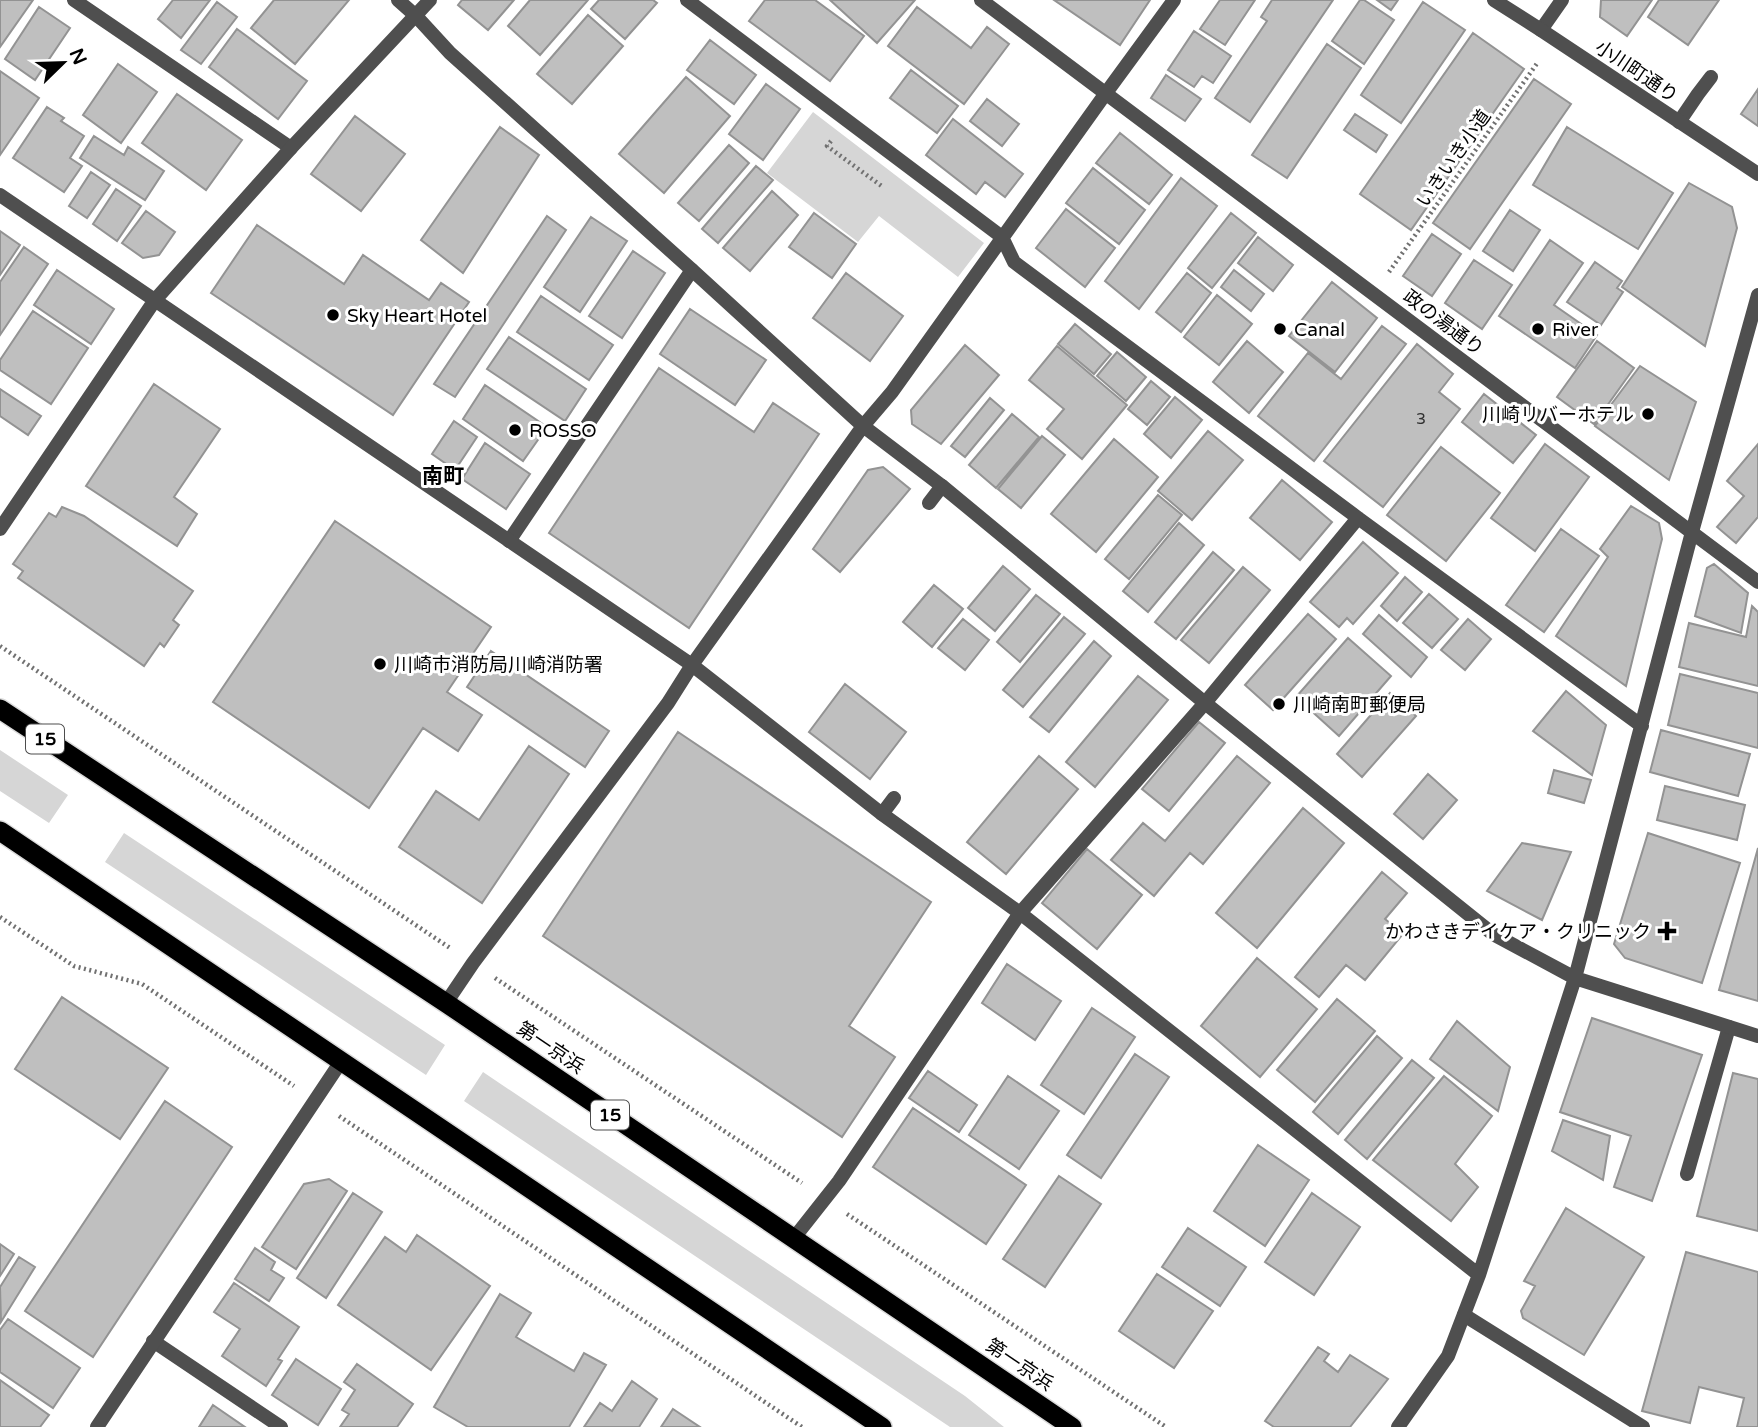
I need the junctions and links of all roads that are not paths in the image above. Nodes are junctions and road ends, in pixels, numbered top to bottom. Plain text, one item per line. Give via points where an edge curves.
1 (74, 0) edge
2 (398, 0) edge
3 (430, 0) edge
4 (687, 0) edge
5 (981, 0) edge
6 (1174, 0) edge
7 (1494, 0) edge
8 (1562, 0) edge
9 (416, 16) junction
10 (1541, 30) junction
11 (1711, 77) dead end
12 (1106, 93) junction
13 (1679, 122) junction
14 (291, 148) junction
15 (1758, 174) edge
16 (0, 195) edge
17 (1002, 237) junction
18 (692, 270) junction
19 (1758, 295) edge
20 (155, 300) junction
21 (863, 426) junction
22 (942, 486) junction
23 (929, 503) dead end
24 (1358, 518) junction
25 (0, 529) edge
26 (1692, 532) junction
27 (509, 541) junction
28 (1758, 582) edge
29 (692, 665) junction
30 (1205, 703) junction
31 (0, 709) edge
32 (1642, 726) junction
33 (894, 798) dead end
34 (882, 814) junction
35 (0, 831) edge
36 (1020, 913) junction
37 (1575, 978) junction
38 (446, 1003) junction
39 (1729, 1027) junction
40 (1758, 1037) edge
41 (342, 1060) junction
42 (1687, 1174) dead end
43 (794, 1238) junction
44 (1479, 1275) junction
45 (1464, 1315) junction
46 (153, 1341) junction
47 (97, 1427) edge
48 (281, 1427) edge
49 (882, 1427) edge
50 (1072, 1427) edge
51 (1398, 1427) edge
52 (1643, 1427) edge

1 - 14 street
2 - 9 street
3 - 9 street
4 - 17 street
5 - 12 street, 政の湯通り
6 - 12 street
7 - 10 street, 小川町通り
8 - 10 street
9 - 14 street
9 - 18 street via 450,54
10 - 13 street, 小川町通り
11 - 13 street
12 - 17 street
12 - 26 street, 政の湯通り
13 - 15 street, 小川町通り
14 - 20 street
16 - 20 street
17 - 21 street
17 - 24 street via 1014,262
18 - 21 street
18 - 27 street
19 - 26 street
20 - 25 street
20 - 27 street
21 - 22 street
21 - 29 street
22 - 23 street
22 - 30 street
24 - 30 street
24 - 32 street
26 - 28 street, 政の湯通り
26 - 32 street
27 - 29 street
29 - 34 street
29 - 38 street
30 - 36 street
30 - 37 street via 1493,933
31 - 38 highway, 第一京浜 / 15
32 - 37 street
33 - 34 street
34 - 36 street
35 - 41 highway
36 - 43 street via 839,1181
36 - 44 street
37 - 39 street
37 - 44 street
38 - 43 highway, 第一京浜 / 15
39 - 40 street
39 - 42 street
41 - 46 street
41 - 49 highway
43 - 50 highway, 第一京浜 / 15
44 - 45 street
45 - 51 street via 1448,1356
45 - 52 street
46 - 47 street
46 - 48 street

